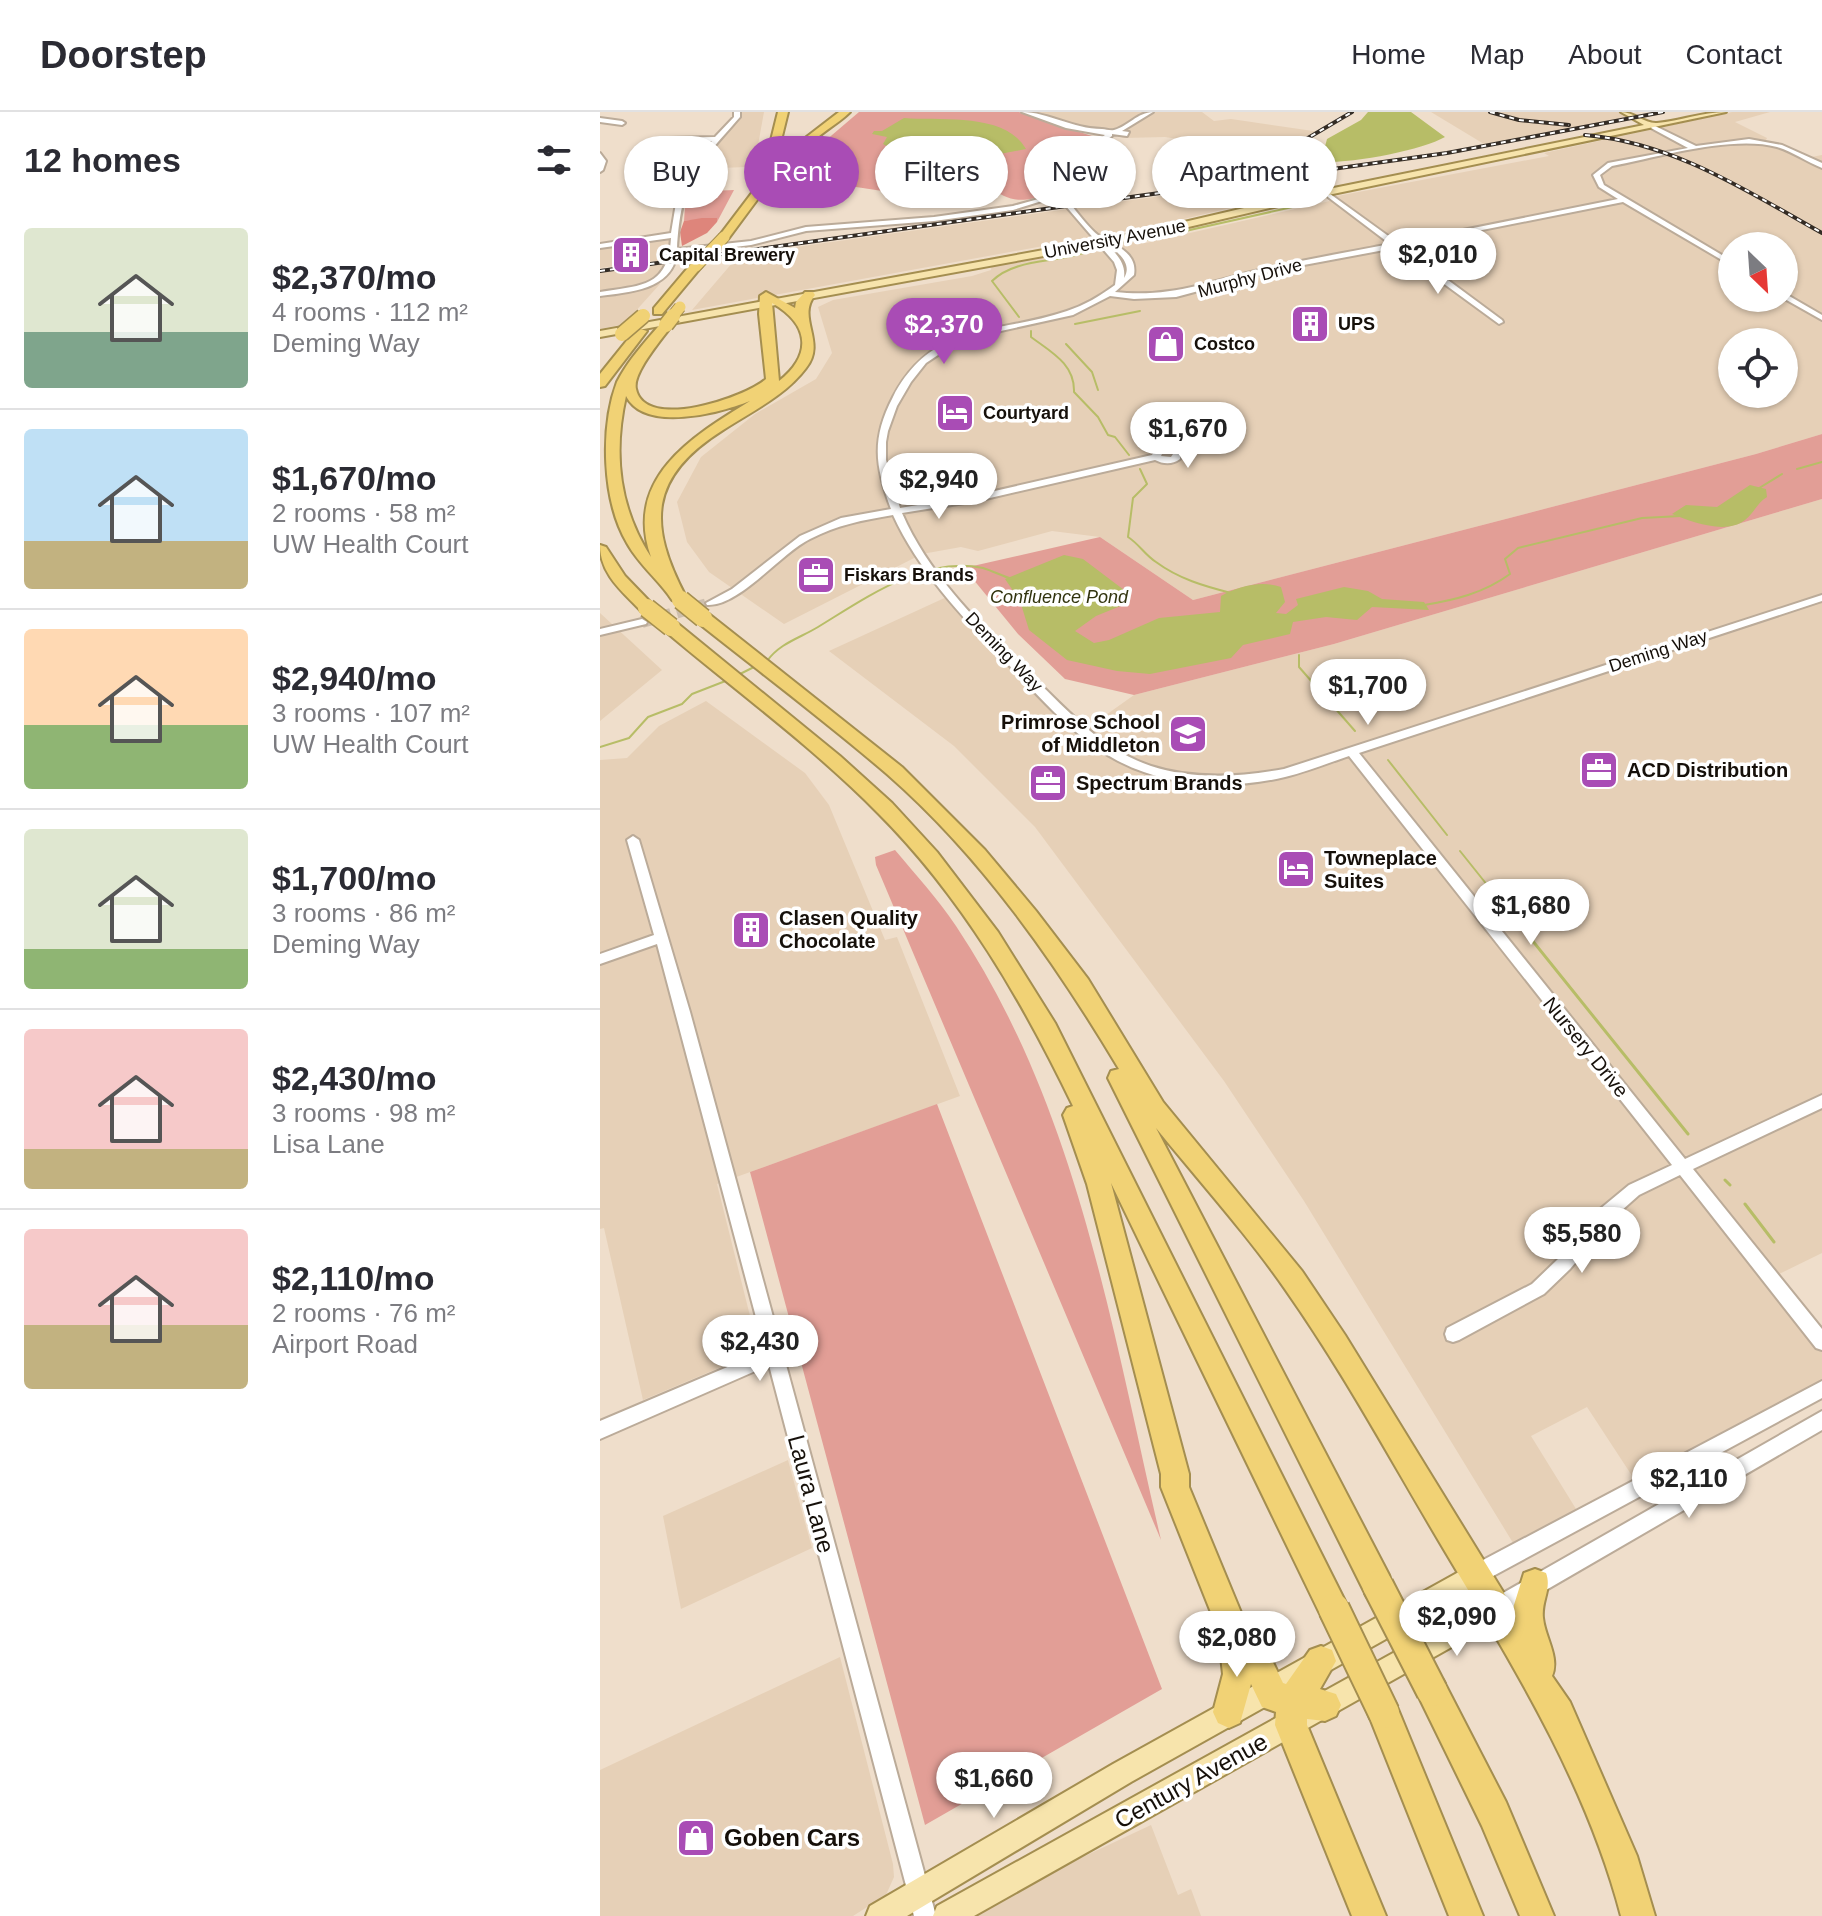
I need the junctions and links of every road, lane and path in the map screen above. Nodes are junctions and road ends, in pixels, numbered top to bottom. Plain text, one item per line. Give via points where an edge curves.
1 (731, 112) edge
2 (737, 112) edge
3 (771, 112) edge
4 (783, 112) edge
5 (845, 112) edge
6 (1025, 112) edge
7 (1150, 112) edge
8 (1625, 112) edge
9 (1636, 112) edge
10 (1697, 112) edge
11 (1722, 112) edge
12 (600, 120) edge
13 (622, 123) dead end
14 (731, 123) junction
15 (1653, 124) junction
16 (1092, 131) junction
17 (1117, 132) junction
18 (720, 136) edge
19 (769, 136) edge
20 (778, 136) edge
21 (814, 136) edge
22 (1100, 136) edge
23 (1111, 136) edge
24 (1698, 148) junction
25 (600, 155) edge
26 (1822, 166) edge
27 (600, 170) edge
28 (1337, 191) edge
29 (1623, 200) junction
30 (1337, 201) edge
31 (1024, 205) edge
32 (678, 208) edge
33 (746, 208) edge
34 (759, 208) edge
35 (1072, 208) edge
36 (1255, 208) edge
37 (675, 235) junction
38 (1103, 240) junction
39 (1396, 244) junction
40 (600, 246) edge
41 (672, 254) junction
42 (1718, 256) edge
43 (684, 282) junction
44 (600, 294) edge
45 (1111, 294) junction
46 (809, 295) junction
47 (769, 300) junction
48 (1798, 303) edge
49 (1822, 318) edge
50 (801, 319) junction
51 (1499, 322) dead end
52 (600, 332) edge
53 (611, 346) dead end
54 (647, 350) junction
55 (600, 383) edge
56 (1156, 457) dead end
57 (896, 510) junction
58 (600, 550) edge
59 (600, 561) edge
60 (619, 579) junction
61 (680, 598) junction
62 (1822, 598) edge
63 (707, 610) junction
64 (645, 615) junction
65 (600, 632) edge
66 (1351, 751) junction
67 (633, 840) dead end
68 (1007, 891) junction
69 (660, 938) junction
70 (600, 959) edge
71 (1044, 1023) junction
72 (1822, 1101) edge
73 (1681, 1166) junction
74 (1453, 1334) dead end
75 (1822, 1342) edge
76 (774, 1355) junction
77 (1822, 1389) edge
78 (1822, 1420) edge
79 (600, 1430) edge
80 (1175, 1474) junction
81 (1475, 1575) junction
82 (1535, 1584) junction
83 (1496, 1608) junction
84 (1321, 1661) joint
85 (1325, 1705) joint
86 (1284, 1706) junction
87 (1229, 1712) junction
88 (1563, 1725) junction
89 (922, 1905) edge
90 (880, 1916) edge
91 (947, 1916) edge
92 (1369, 1916) edge
93 (1466, 1916) edge
94 (1537, 1916) edge
95 (1638, 1916) edge

1 - 14 street
2 - 14 street
3 - 19 highway
4 - 20 highway
5 - 21 highway
6 - 16 street
7 - 17 street
8 - 15 main road
9 - 15 main road
10 - 15 main road, University Avenue
11 - 15 main road, University Avenue
12 - 13 street
14 - 18 street
15 - 24 street
15 - 28 main road, University Avenue
15 - 38 main road, University Avenue via 1298,192
16 - 17 street
16 - 22 street
17 - 23 street
24 - 26 street via 1745,142 1780,146
24 - 29 street via 1610,164 1596,175 1601,186
25 - 27 street
29 - 39 street, Murphy Drive
29 - 42 street
30 - 39 street
31 - 41 street via 812,228
32 - 37 street
33 - 43 highway, bridge
34 - 54 highway, bridge
35 - 38 street, Deming Way
36 - 38 main road, University Avenue
37 - 40 street
37 - 41 street
38 - 45 street, Deming Way via 1131,268 1129,279
38 - 46 main road, University Avenue
38 - 47 main road, University Avenue
39 - 45 street, Murphy Drive via 1258,272 1173,297
39 - 51 street
41 - 44 street via 655,280
43 - 53 highway, bridge
43 - 55 highway
45 - 57 street, Deming Way via 1067,315 960,340 916,367 882,440
46 - 47 main road, University Avenue
46 - 50 highway via 802,302
47 - 50 highway
47 - 52 main road, University Avenue
47 - 54 highway via 774,376 763,391 745,401 692,413 645,406 629,385
48 - 49 street
50 - 61 highway via 811,344 800,370 703,436 669,471 658,492 654,542
54 - 61 highway via 622,385 606,426 604,473 615,515 628,539
56 - 57 street via 987,496
57 - 63 street via 817,529
57 - 66 street, Deming Way via 974,624 1082,732 1126,761 1178,778 1221,782 1285,773
58 - 60 highway
59 - 60 highway
60 - 64 highway
61 - 63 highway, bridge
62 - 66 street, Deming Way
63 - 68 highway via 740,646 895,771
64 - 65 street
64 - 71 highway, bridge via 671,627 907,831 991,936
66 - 73 street, Nursery Drive
67 - 69 street, Laura Lane
68 - 81 highway via 1080,985 1155,1109 1293,1279
68 - 94 highway, bridge via 1096,1033 1494,1814
69 - 70 street
69 - 76 street, Laura Lane
71 - 80 highway via 1099,1184
71 - 93 highway, bridge via 1384,1713
72 - 73 street
73 - 74 street via 1617,1203 1538,1289
73 - 75 street, Nursery Drive
76 - 79 street
76 - 89 street, Laura Lane
77 - 81 street
78 - 82 street
80 - 86 highway via 1220,1582
80 - 87 highway via 1175,1487 1237,1646 1238,1674
81 - 83 highway
81 - 84 main road
82 - 83 street
82 - 88 highway via 1527,1603 1532,1641
83 - 85 main road
83 - 88 highway
84 - 86 highway
85 - 86 highway
86 - 87 main road, Century Avenue
86 - 91 main road, Century Avenue
86 - 92 highway
87 - 89 main road, Century Avenue
88 - 95 highway via 1625,1868
89 - 90 main road, Century Avenue

